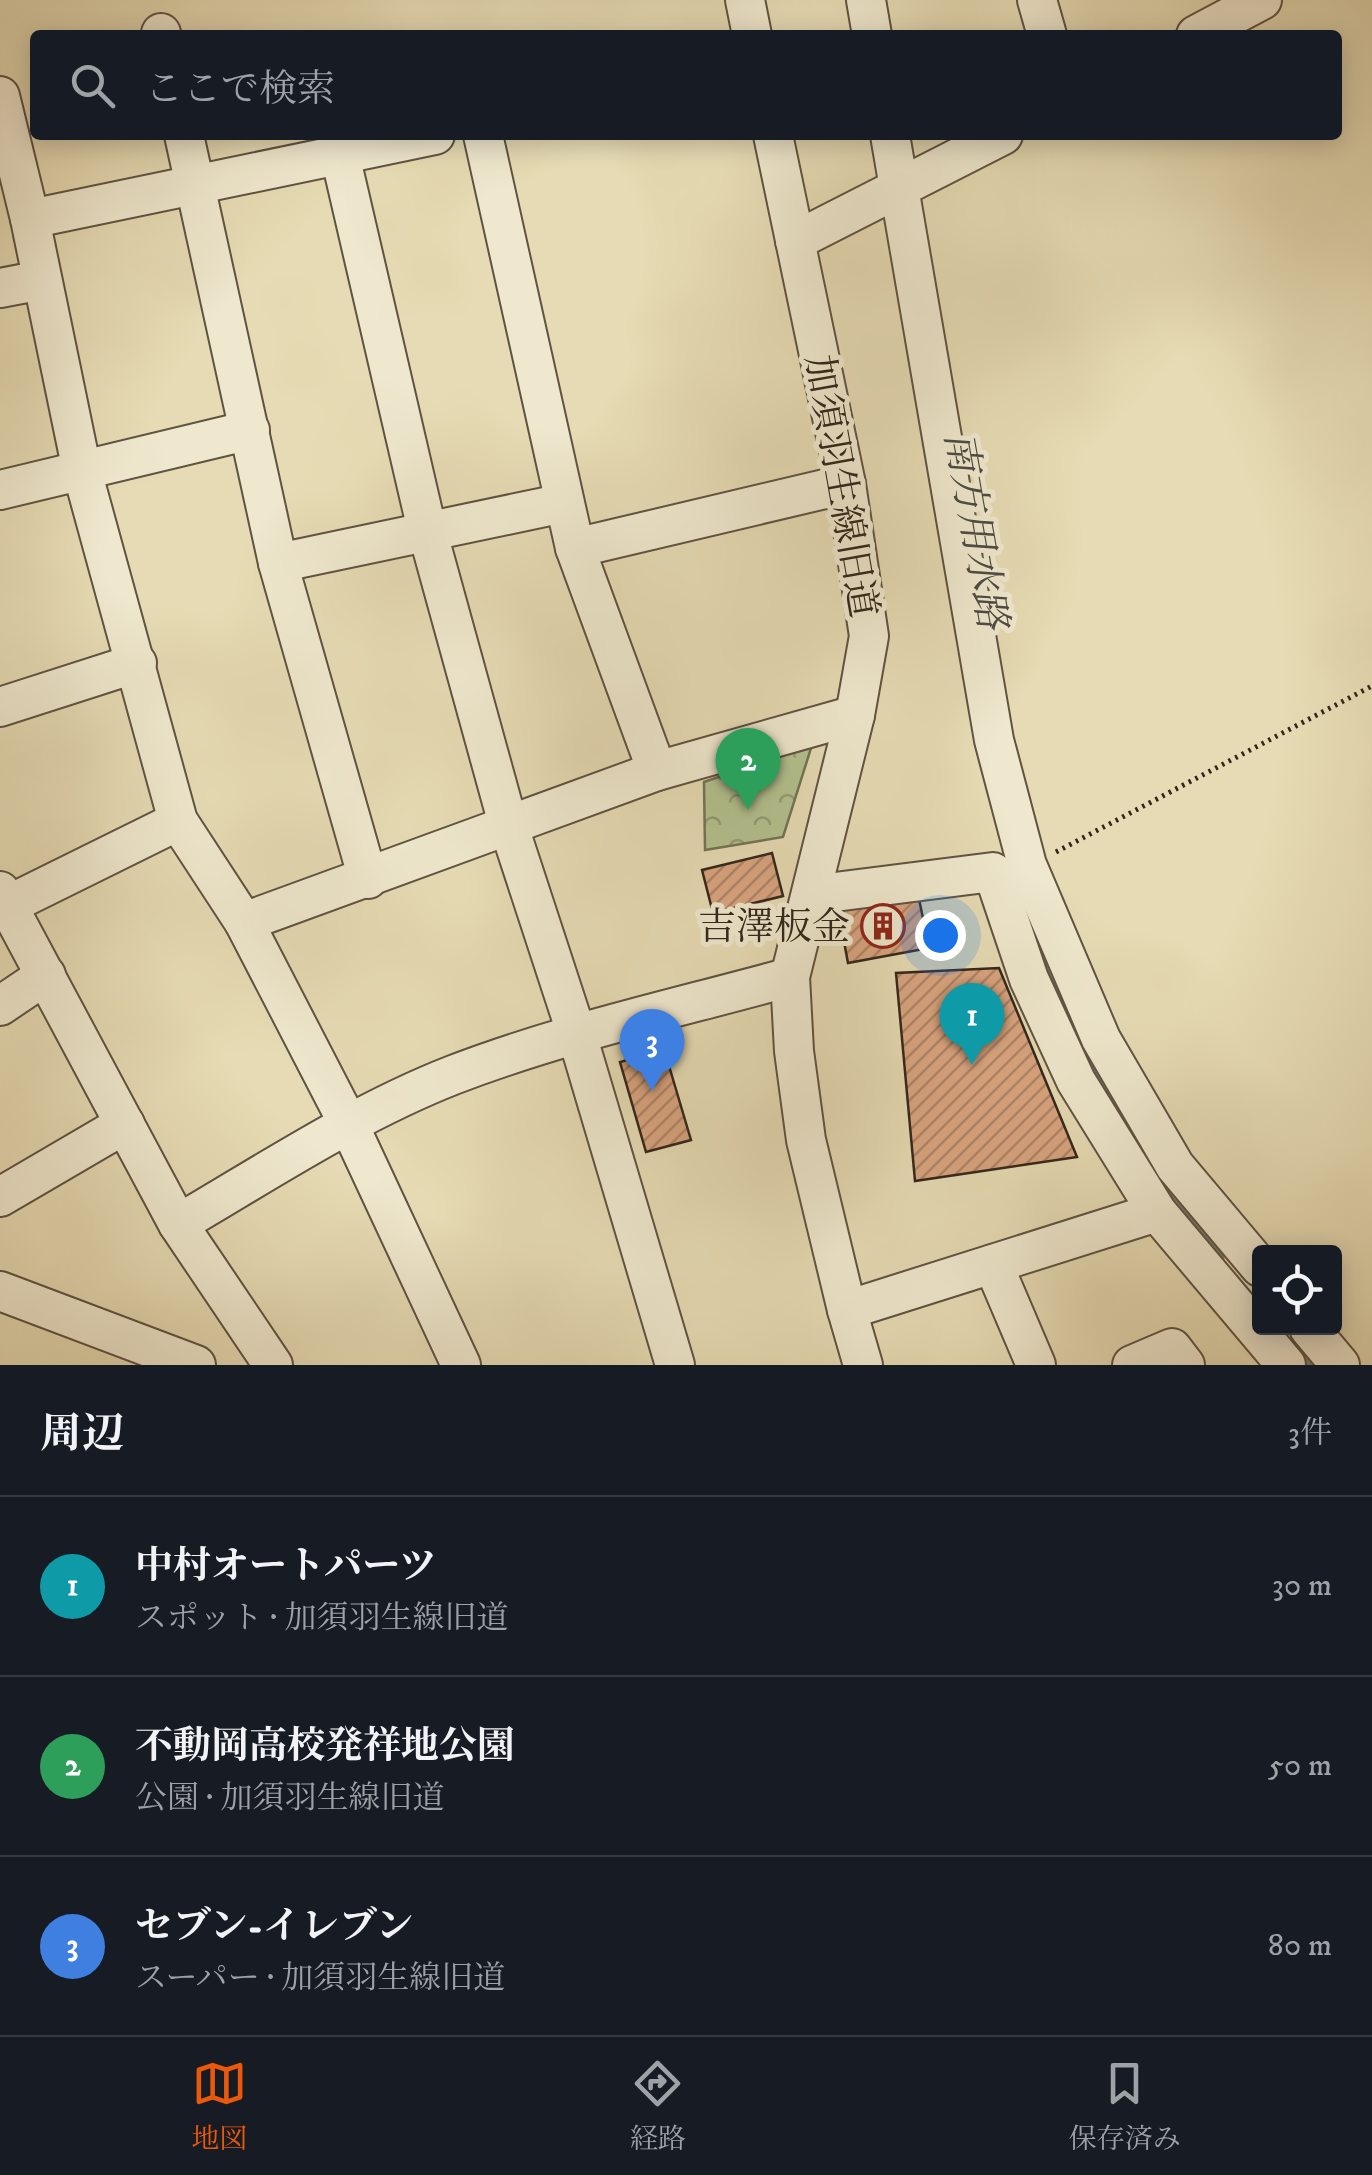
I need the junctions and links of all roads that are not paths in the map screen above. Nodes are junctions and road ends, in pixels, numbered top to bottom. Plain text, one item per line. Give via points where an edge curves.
1 (745, 0) edge
2 (866, 0) edge
3 (1037, 0) edge
4 (1262, 0) edge
5 (751, 30) edge
6 (871, 30) edge
7 (1046, 30) edge
8 (1205, 30) edge
9 (0, 96) edge
10 (185, 140) edge
11 (411, 140) edge
12 (484, 140) edge
13 (774, 140) edge
14 (890, 140) edge
15 (993, 140) edge
16 (340, 155) junction
17 (195, 184) junction
18 (890, 192) junction
19 (30, 219) junction
20 (795, 241) junction
21 (42, 280) junction
22 (0, 288) edge
23 (250, 430) junction
24 (82, 471) junction
25 (846, 484) junction
26 (0, 490) edge
27 (564, 502) junction
28 (427, 530) junction
29 (574, 548) junction
30 (278, 563) junction
31 (137, 662) junction
32 (0, 707) edge
33 (855, 715) junction
34 (656, 771) junction
35 (178, 820) junction
36 (508, 824) junction
37 (368, 878) junction
38 (811, 894) junction
39 (2, 902) edge
40 (244, 922) junction
41 (46, 975) junction
42 (790, 977) junction
43 (0, 1006) edge
44 (577, 1035) junction
45 (125, 1124) junction
46 (349, 1125) junction
47 (0, 1197) edge
48 (1157, 1212) junction
49 (178, 1224) junction
50 (1252, 1258) edge
51 (993, 1264) junction
52 (0, 1291) edge
53 (846, 1310) junction
54 (1315, 1335) edge
55 (196, 1365) edge
56 (273, 1365) edge
57 (460, 1365) edge
58 (675, 1365) edge
59 (864, 1365) edge
60 (1036, 1365) edge
61 (1132, 1365) edge
62 (1185, 1365) edge
63 (1286, 1365) edge
64 (1340, 1365) edge

1 - 5 street
2 - 6 street
3 - 7 street
4 - 8 street
9 - 19 street
10 - 17 street
11 - 16 street
12 - 27 street
13 - 20 street, 加須羽生線旧道
14 - 18 street
15 - 18 street
16 - 17 street
16 - 28 street
17 - 19 street
17 - 23 street
18 - 20 street
18 - 50 street via 994,740 1027,866 1101,1039 1175,1166
19 - 21 street
20 - 25 street, 加須羽生線旧道
21 - 22 street
21 - 24 street
23 - 24 street
23 - 30 street
24 - 26 street
24 - 31 street
25 - 29 street
25 - 33 street, 加須羽生線旧道 via 869,636
27 - 28 street
27 - 29 street
28 - 30 street
28 - 36 street
29 - 34 street
30 - 37 street
31 - 32 street
31 - 35 street
33 - 34 street
33 - 38 street, 加須羽生線旧道
34 - 36 street
35 - 39 street
35 - 40 street
36 - 37 street
36 - 44 street
37 - 40 street
38 - 42 street, 加須羽生線旧道
38 - 48 street via 993,872 1029,978 1076,1081
39 - 41 street
40 - 46 street
41 - 43 street
41 - 45 street
42 - 44 street
42 - 53 street, 加須羽生線旧道 via 806,1140
44 - 46 street via 452,1076
44 - 58 street
45 - 47 street
45 - 49 street
46 - 49 street
46 - 57 street
48 - 51 street
48 - 63 street
49 - 56 street
51 - 53 street
51 - 60 street
52 - 55 street
53 - 59 street, 加須羽生線旧道
54 - 64 street
61 - 62 street via 1172,1348

